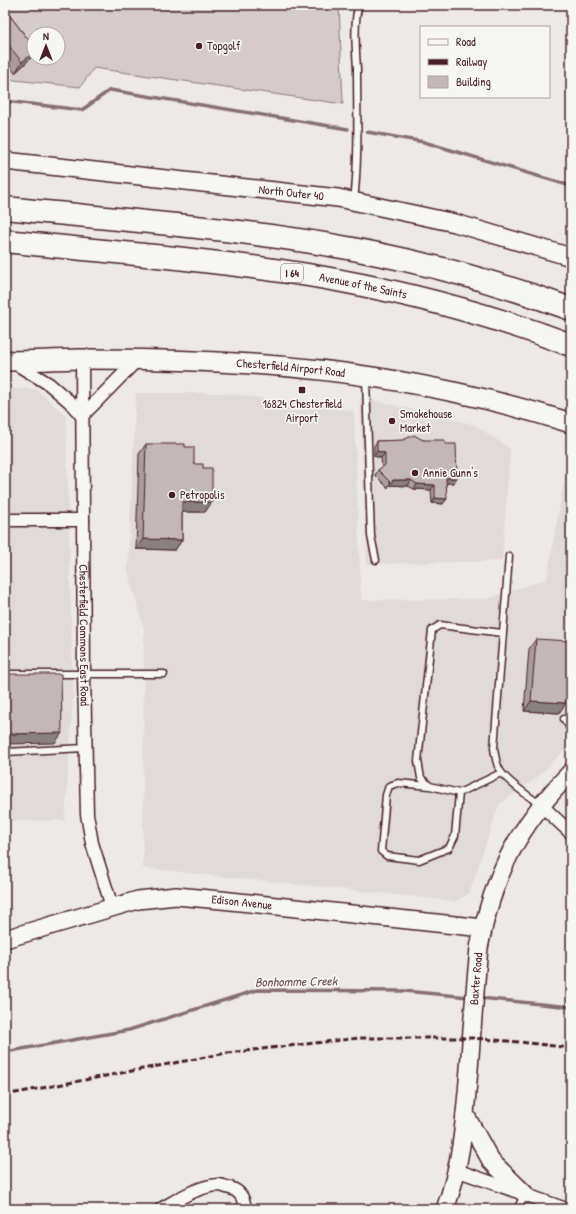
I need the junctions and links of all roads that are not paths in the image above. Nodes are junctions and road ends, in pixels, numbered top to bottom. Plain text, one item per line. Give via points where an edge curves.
1 (359, 5) edge
2 (5, 161) edge
3 (354, 202) junction
4 (5, 208) edge
5 (5, 241) edge
6 (571, 258) edge
7 (571, 309) edge
8 (571, 345) edge
9 (82, 359) junction
10 (137, 360) junction
11 (8, 361) edge
12 (366, 377) junction
13 (82, 416) junction
14 (571, 423) edge
15 (5, 520) edge
16 (83, 520) junction
17 (509, 556) dead end
18 (376, 560) dead end
19 (502, 633) junction
20 (5, 674) edge
21 (84, 674) junction
22 (164, 674) dead end
23 (564, 719) dead end
24 (571, 729) edge
25 (85, 748) junction
26 (5, 752) edge
27 (571, 772) edge
28 (501, 773) junction
29 (430, 786) junction
30 (459, 793) junction
31 (541, 805) junction
32 (571, 833) edge
33 (112, 907) junction
34 (483, 928) junction
35 (5, 939) edge
36 (465, 1114) junction
37 (456, 1170) junction
38 (521, 1202) edge
39 (160, 1209) edge
40 (245, 1209) edge
41 (445, 1209) edge
42 (566, 1209) edge

1 - 3 lane via 356,36 357,169
2 - 3 street, North Outer 40 via 338,198
3 - 6 street, North Outer 40 via 455,223
4 - 7 highway via 228,231 351,249 468,276
5 - 8 highway, Avenue of the Saints / I 64 via 316,276 472,312
9 - 10 main road, Chesterfield Airport Road
9 - 11 main road, Chesterfield Airport Road
9 - 13 street, Chesterfield Commons East Road
10 - 12 main road, Chesterfield Airport Road via 237,363
10 - 13 street
11 - 13 street via 49,384
12 - 14 main road, Chesterfield Airport Road via 469,395
12 - 18 lane via 371,536
13 - 16 street, Chesterfield Commons East Road
15 - 16 street
16 - 21 street, Chesterfield Commons East Road
17 - 19 lane
19 - 28 lane via 494,748
19 - 29 lane via 440,625 432,630 418,761 421,778
20 - 21 lane
21 - 22 lane
21 - 25 street, Chesterfield Commons East Road
23 - 24 lane
25 - 26 lane
25 - 33 street, Chesterfield Commons East Road via 87,814 92,843
27 - 31 street, Baxter Road
28 - 30 lane
28 - 31 lane
29 - 30 lane
29 - 30 lane via 389,786 381,851 387,856 419,860 449,848 455,836
31 - 32 street
31 - 34 street, Baxter Road via 518,838 501,871
33 - 34 street, Edison Avenue via 156,897 183,897
33 - 35 street, Edison Avenue
34 - 36 street, Baxter Road via 477,967
36 - 37 street, Baxter Road
36 - 38 street via 491,1161
37 - 38 street
37 - 41 street, Baxter Road
38 - 42 street
39 - 40 street via 200,1189 218,1185 239,1193 244,1199

